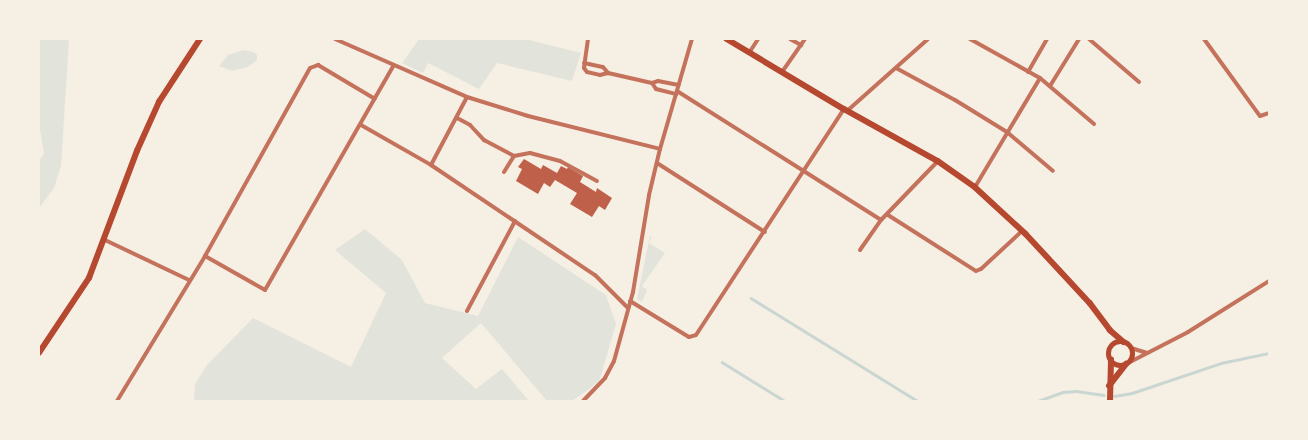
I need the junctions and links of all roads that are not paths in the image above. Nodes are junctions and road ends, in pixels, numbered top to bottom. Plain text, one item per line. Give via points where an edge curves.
1 (200, 39) edge
2 (335, 39) edge
3 (588, 39) edge
4 (692, 39) edge
5 (727, 39) edge
6 (758, 39) edge
7 (790, 39) edge
8 (805, 39) edge
9 (928, 39) edge
10 (970, 39) edge
11 (1047, 39) edge
12 (1079, 39) edge
13 (1088, 39) edge
14 (1204, 39) edge
15 (801, 45) junction
16 (749, 53) junction
17 (584, 63) junction
18 (394, 65) junction
19 (896, 68) junction
20 (782, 72) junction
21 (1028, 72) junction
22 (608, 73) junction
23 (1040, 78) junction
24 (1140, 82) dead end
25 (652, 83) junction
26 (679, 85) junction
27 (1050, 86) junction
28 (677, 93) junction
29 (466, 97) junction
30 (375, 99) junction
31 (846, 110) junction
32 (1269, 113) edge
33 (457, 118) junction
34 (1094, 124) dead end
35 (361, 125) junction
36 (1007, 132) junction
37 (660, 149) junction
38 (514, 156) junction
39 (938, 161) junction
40 (657, 162) junction
41 (431, 165) junction
42 (804, 171) junction
43 (1053, 171) dead end
44 (504, 172) dead end
45 (597, 181) dead end
46 (975, 187) junction
47 (888, 215) junction
48 (881, 220) junction
49 (515, 221) junction
50 (1022, 230) junction
51 (765, 232) junction
52 (105, 240) junction
53 (860, 250) dead end
54 (205, 256) junction
55 (189, 280) junction
56 (1269, 281) edge
57 (630, 301) junction
58 (628, 308) junction
59 (467, 311) dead end
60 (1110, 330) junction
61 (1124, 342) junction
62 (1111, 348) junction
63 (1131, 348) junction
64 (39, 353) edge
65 (1147, 353) junction
66 (1111, 360) junction
67 (1128, 363) junction
68 (1110, 386) junction
69 (117, 401) edge
70 (584, 401) edge
71 (1110, 401) edge

1 - 52 main road via 159,102 137,151
2 - 18 street
3 - 17 street
4 - 26 street
5 - 16 main road
6 - 16 street
7 - 15 street
8 - 15 street
9 - 19 street
10 - 21 street
11 - 21 street
12 - 27 street
13 - 24 street
14 - 32 street via 1260,116
15 - 20 street
16 - 20 main road
17 - 22 street via 602,67
17 - 22 street via 587,72
18 - 29 street
18 - 30 street
19 - 31 street
19 - 36 street
20 - 31 main road
21 - 23 street
22 - 25 street
23 - 27 street
23 - 36 street
25 - 26 street
25 - 28 street via 656,89
26 - 28 street
27 - 34 street
28 - 37 street
28 - 42 street
29 - 33 street
29 - 37 street
30 - 35 street
30 - 54 street via 318,65 310,68
31 - 39 main road
31 - 42 street
33 - 38 street via 470,125 484,140
33 - 41 street
35 - 41 street
35 - 54 street via 265,290
36 - 43 street
36 - 46 street
37 - 40 street
38 - 44 street
38 - 45 street via 530,153 560,161
39 - 46 main road
39 - 47 street
40 - 51 street
40 - 57 street
41 - 49 street
42 - 48 street
42 - 51 street
46 - 50 main road
47 - 48 street
47 - 50 street via 976,271
48 - 53 street
49 - 58 street via 595,275
49 - 59 street
50 - 60 main road via 1090,303
51 - 57 street via 696,335 689,337
52 - 55 street
52 - 64 main road via 89,278
54 - 55 street
55 - 69 street
56 - 65 street via 1188,332
57 - 58 street
58 - 70 street via 610,370
60 - 61 main road
60 - 62 main road
61 - 62 main road via 1118,342
61 - 63 main road
62 - 66 main road
63 - 65 street
63 - 67 main road via 1133,355
65 - 67 street
66 - 67 main road via 1120,365
66 - 68 main road
67 - 68 main road
68 - 71 main road

